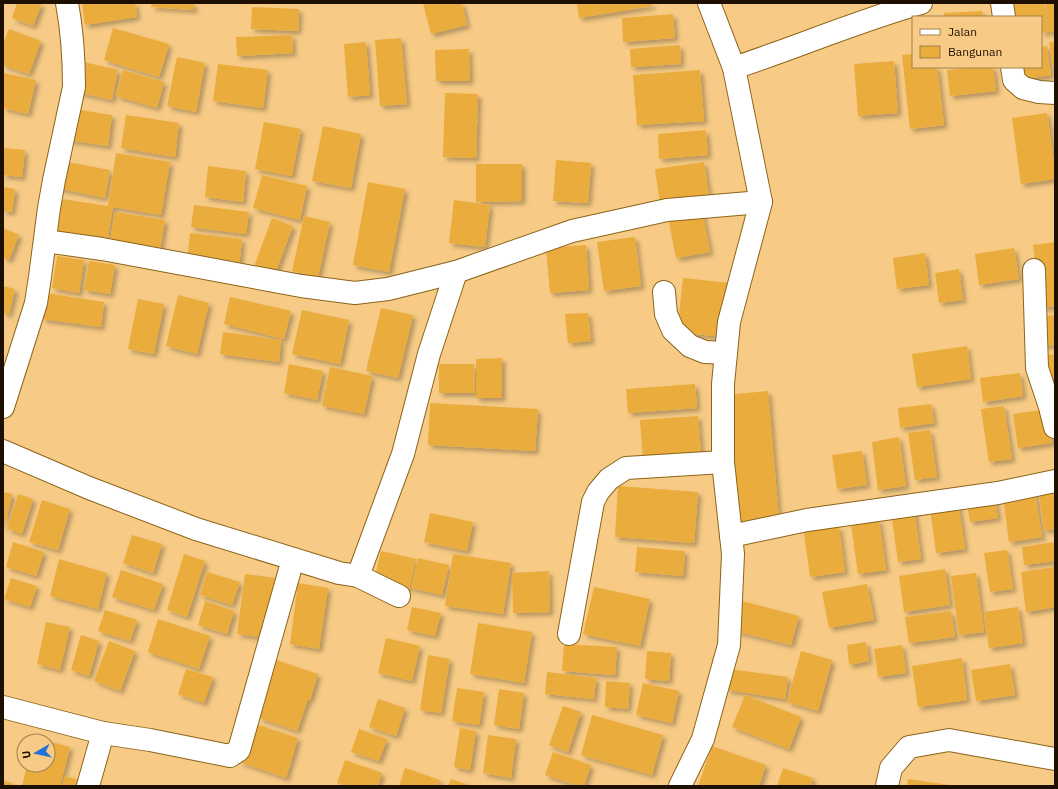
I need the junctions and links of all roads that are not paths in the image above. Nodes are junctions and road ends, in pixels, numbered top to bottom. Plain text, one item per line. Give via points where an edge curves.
1 (67, 3) edge
2 (709, 3) edge
3 (921, 3) edge
4 (1002, 3) edge
5 (1004, 16) edge
6 (734, 68) junction
7 (1012, 68) edge
8 (1055, 93) edge
9 (760, 202) junction
10 (45, 241) junction
11 (1034, 270) dead end
12 (456, 272) junction
13 (664, 292) dead end
14 (726, 353) junction
15 (3, 407) edge
16 (1055, 427) edge
17 (3, 451) edge
18 (723, 462) junction
19 (1055, 481) edge
20 (731, 536) junction
21 (293, 559) junction
22 (358, 576) junction
23 (399, 596) dead end
24 (569, 634) dead end
25 (3, 707) edge
26 (103, 734) junction
27 (1055, 759) edge
28 (88, 786) edge
29 (680, 786) edge
30 (887, 786) edge

1 - 10 street via 74,87 54,180
2 - 6 street
3 - 6 street
4 - 5 street
6 - 9 street
7 - 8 street via 1014,80 1023,88
9 - 12 street via 667,210 572,231
9 - 14 street via 729,322
10 - 12 street via 102,249 300,286 355,293 388,289
10 - 15 street via 36,303
11 - 16 street via 1037,368
12 - 22 street via 430,354 403,454
13 - 14 street via 666,314 672,330 690,346 705,352
14 - 18 street via 723,384
17 - 21 street via 89,488 196,529
18 - 20 street
18 - 24 street via 626,468 609,479 593,502
19 - 20 street via 998,493 807,520
20 - 29 street via 733,554 730,645 703,739
21 - 22 street
21 - 26 street via 239,750 230,756 150,740
22 - 23 street
25 - 26 street
26 - 28 street
27 - 30 street via 949,740 909,747 892,768

